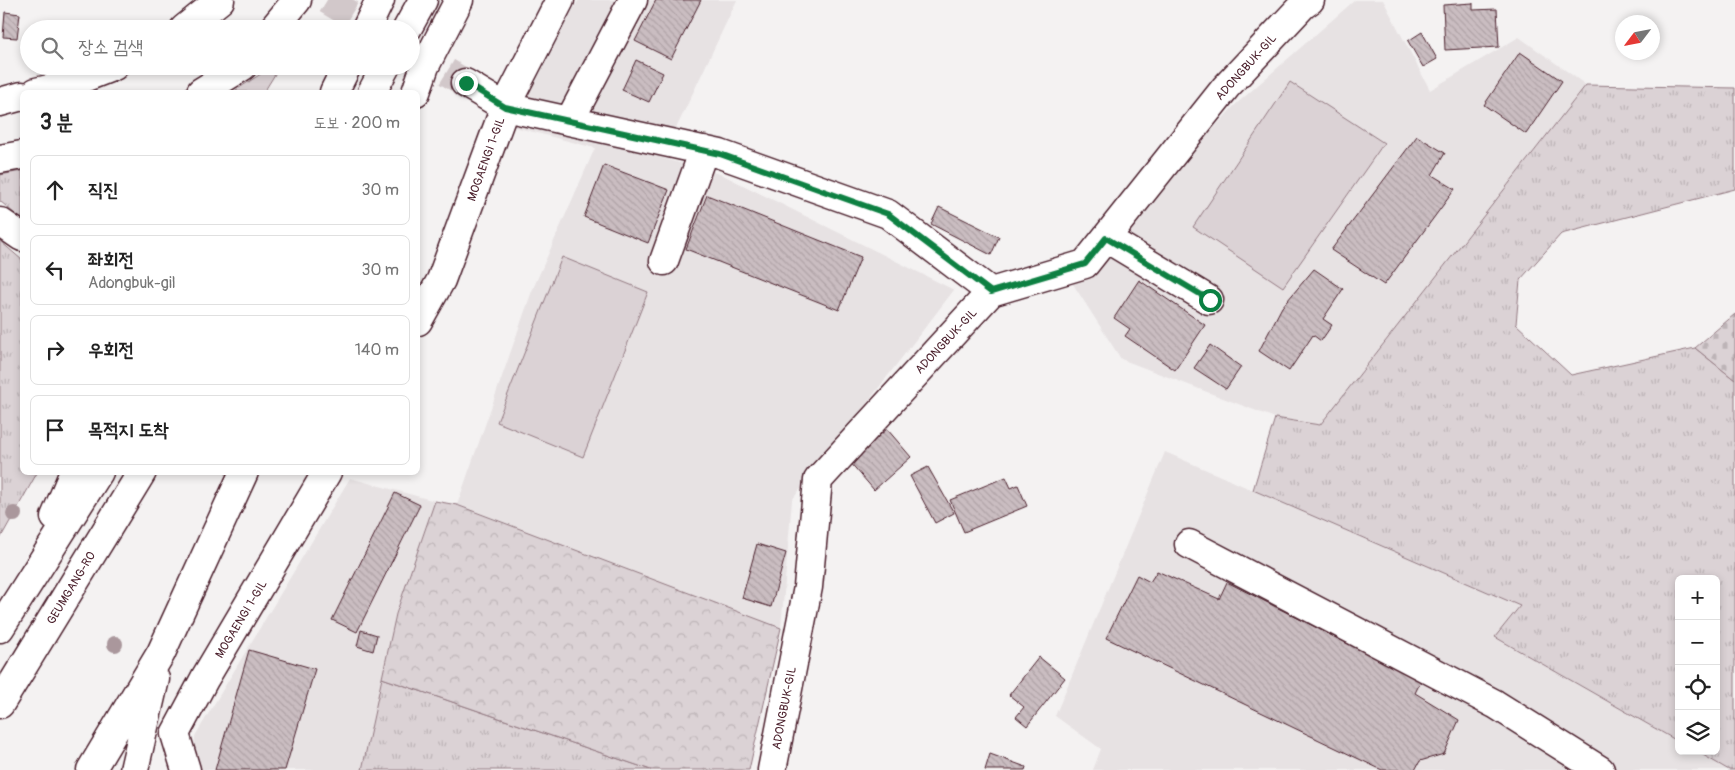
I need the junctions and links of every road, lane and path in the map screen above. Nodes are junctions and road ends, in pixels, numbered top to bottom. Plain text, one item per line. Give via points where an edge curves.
1 (220, 0) edge
2 (297, 0) edge
3 (380, 0) edge
4 (423, 0) edge
5 (459, 0) edge
6 (560, 0) edge
7 (633, 0) edge
8 (1310, 0) edge
9 (195, 20) edge
10 (281, 20) edge
11 (370, 20) edge
12 (412, 20) edge
13 (91, 75) edge
14 (228, 75) edge
15 (342, 75) edge
16 (381, 75) edge
17 (466, 83) tunnel mouth
18 (45, 90) edge
19 (204, 90) edge
20 (335, 90) edge
21 (373, 90) edge
22 (417, 90) edge
23 (20, 97) edge
24 (0, 102) edge
25 (505, 107) junction
26 (570, 120) junction
27 (704, 150) junction
28 (20, 155) edge
29 (0, 159) edge
30 (0, 222) edge
31 (20, 236) edge
32 (1106, 238) junction
33 (664, 261) dead end
34 (991, 292) junction
35 (1210, 300) dead end
36 (420, 318) edge
37 (73, 475) edge
38 (96, 475) edge
39 (140, 475) edge
40 (243, 475) edge
41 (325, 475) edge
42 (1189, 544) dead end
43 (28, 584) junction
44 (0, 628) edge
45 (161, 654) junction
46 (0, 704) edge
47 (91, 770) edge
48 (134, 770) edge
49 (186, 770) edge
50 (772, 770) edge
51 (1600, 770) edge

1 - 9 main road
2 - 10 main road
3 - 11 main road
4 - 12 main road
5 - 22 main road via 425,66
6 - 25 main road, MOGAENGI 1-GIL
7 - 26 main road
8 - 32 main road, ADONGBUK-GIL via 1226,87
13 - 18 main road
14 - 19 main road
15 - 20 main road
16 - 21 main road
17 - 25 main road
23 - 24 main road
25 - 26 main road
25 - 36 main road, MOGAENGI 1-GIL via 442,280
26 - 27 main road
27 - 33 main road
27 - 34 main road via 888,214
28 - 29 main road
30 - 31 main road
32 - 34 main road, ADONGBUK-GIL via 1085,264
32 - 35 main road
34 - 50 main road, ADONGBUK-GIL via 818,480 808,587
37 - 43 main road
38 - 43 main road
39 - 46 main road, GEUMGANG-RO
40 - 45 main road
41 - 49 main road, MOGAENGI 1-GIL via 175,734
42 - 51 main road via 1495,704
43 - 44 main road
45 - 47 main road
45 - 48 main road

